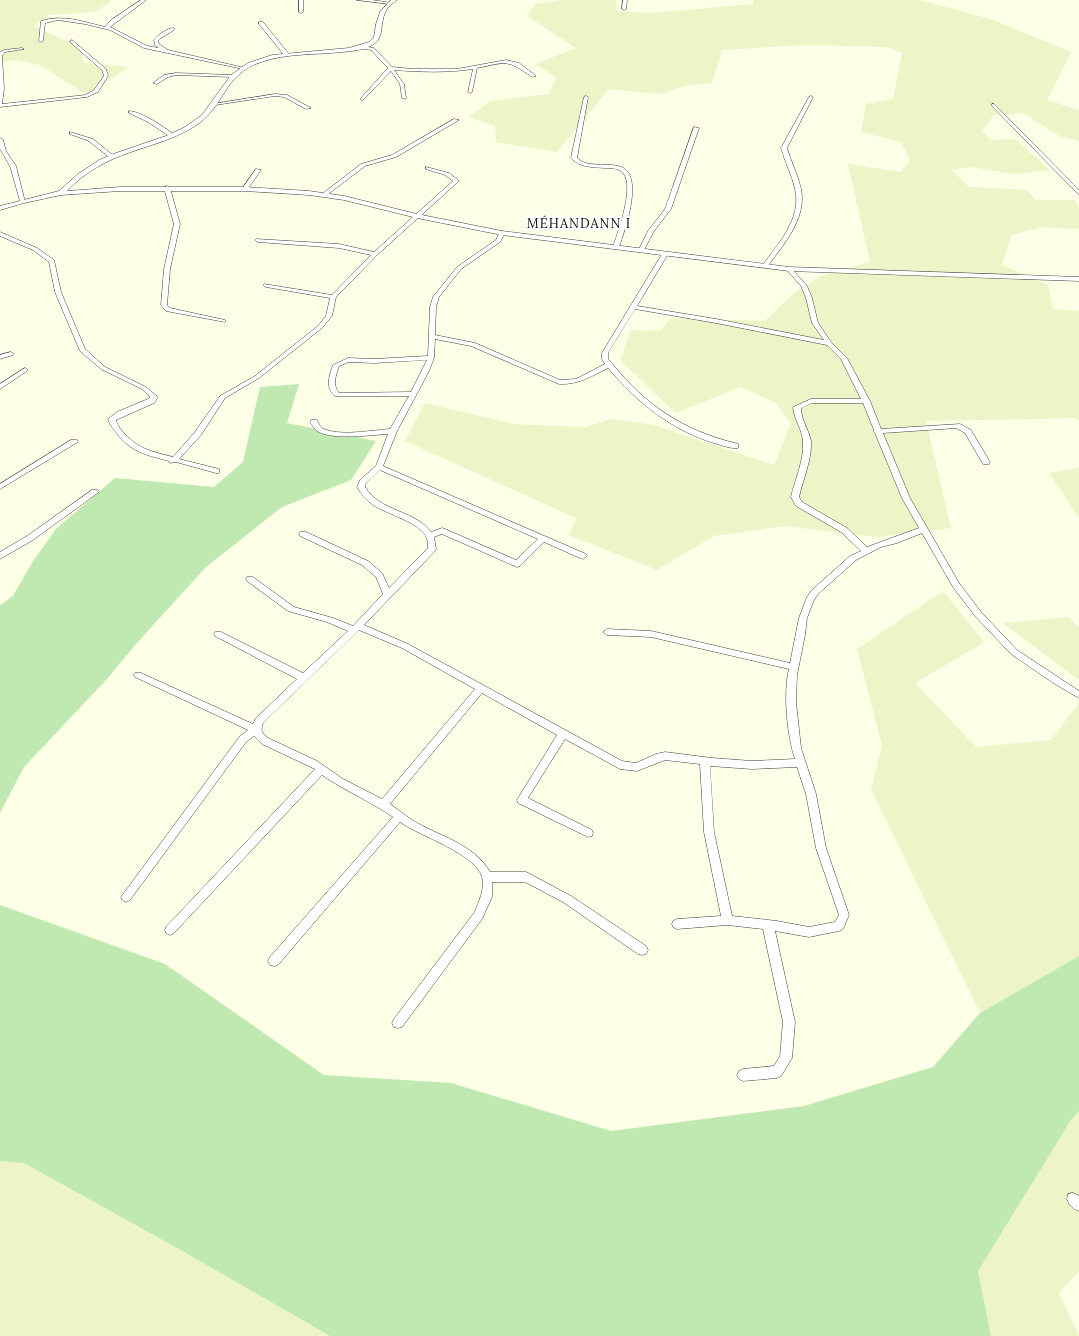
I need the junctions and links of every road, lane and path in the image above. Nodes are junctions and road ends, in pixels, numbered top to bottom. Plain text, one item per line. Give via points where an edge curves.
1 (144, 0) edge
2 (301, 0) edge
3 (359, 0) edge
4 (625, 0) edge
5 (392, 1) edge
6 (624, 9) dead end
7 (301, 12) dead end
8 (261, 23) dead end
9 (110, 29) junction
10 (172, 29) dead end
11 (41, 41) dead end
12 (72, 41) dead end
13 (361, 47) junction
14 (22, 49) dead end
15 (167, 51) junction
16 (286, 54) junction
17 (0, 55) edge
18 (243, 68) junction
19 (391, 68) junction
20 (475, 68) junction
21 (232, 76) junction
22 (534, 76) dead end
23 (155, 83) dead end
24 (470, 92) dead end
25 (586, 97) dead end
26 (812, 97) dead end
27 (404, 98) dead end
28 (363, 99) dead end
29 (215, 104) junction
30 (0, 105) edge
31 (994, 105) dead end
32 (308, 108) dead end
33 (131, 112) dead end
34 (456, 120) dead end
35 (696, 128) dead end
36 (72, 133) dead end
37 (171, 135) junction
38 (0, 140) edge
39 (2, 152) edge
40 (112, 156) junction
41 (428, 168) dead end
42 (258, 170) dead end
43 (167, 188) junction
44 (245, 189) junction
45 (61, 193) junction
46 (1079, 193) edge
47 (324, 194) junction
48 (23, 201) junction
49 (0, 208) edge
50 (417, 216) junction
51 (502, 233) junction
52 (0, 234) edge
53 (258, 240) dead end
54 (616, 247) junction
55 (641, 251) junction
56 (375, 254) junction
57 (665, 254) junction
58 (765, 266) junction
59 (789, 269) junction
60 (1079, 279) edge
61 (266, 284) dead end
62 (333, 297) junction
63 (632, 307) junction
64 (223, 321) dead end
65 (432, 336) junction
66 (829, 343) junction
67 (11, 354) dead end
68 (0, 357) edge
69 (431, 358) junction
70 (609, 364) junction
71 (25, 370) dead end
72 (0, 387) edge
73 (413, 394) junction
74 (866, 401) junction
75 (314, 422) dead end
76 (394, 431) junction
77 (877, 431) junction
78 (74, 442) dead end
79 (735, 446) dead end
80 (173, 461) junction
81 (986, 462) dead end
82 (378, 467) junction
83 (216, 471) dead end
84 (0, 486) edge
85 (95, 492) dead end
86 (923, 529) junction
87 (303, 534) dead end
88 (431, 534) junction
89 (544, 539) junction
90 (866, 550) junction
91 (0, 556) edge
92 (583, 556) dead end
93 (250, 579) dead end
94 (388, 595) junction
95 (356, 628) junction
96 (607, 632) dead end
97 (218, 634) dead end
98 (794, 667) junction
99 (138, 675) dead end
100 (304, 678) junction
101 (481, 688) junction
102 (1079, 695) edge
103 (256, 729) junction
104 (563, 734) junction
105 (705, 762) junction
106 (800, 763) junction
107 (322, 768) junction
108 (383, 805) junction
109 (399, 817) junction
110 (588, 833) dead end
111 (487, 877) junction
112 (126, 897) dead end
113 (727, 920) junction
114 (677, 924) dead end
115 (768, 925) junction
116 (170, 930) dead end
117 (642, 950) dead end
118 (274, 961) dead end
119 (398, 1023) dead end
120 (743, 1075) dead end

1 - 9 street via 112,21 107,27
2 - 7 street
3 - 5 street
4 - 6 street
5 - 13 street via 379,19 378,36
8 - 16 street
9 - 11 street via 64,20 48,20 43,22
9 - 15 street via 146,48
10 - 15 street via 156,41
12 - 30 street via 104,69 106,76 96,91 87,96
13 - 16 street via 329,52
13 - 19 street via 375,51
14 - 17 street via 4,51
15 - 18 street
16 - 18 street
17 - 30 street
18 - 21 street
19 - 20 street via 434,71
19 - 27 street via 402,84
19 - 28 street
20 - 22 street via 506,61 518,64
20 - 24 street
21 - 23 street via 176,74 166,76
21 - 29 street
25 - 54 street via 574,158 584,165 617,168 625,171 629,177 628,209
26 - 58 street via 784,148 799,196 798,212 793,225
29 - 32 street via 275,95 286,96
29 - 37 street via 205,117
31 - 46 street
33 - 37 street
34 - 47 street via 394,156 363,165
35 - 55 street via 668,209
36 - 40 street via 91,140
37 - 40 street
38 - 39 street
39 - 48 street via 12,164
40 - 45 street via 78,176
41 - 50 street via 449,175 456,181
42 - 44 street
43 - 44 street
43 - 45 street
43 - 64 street via 177,224 167,269 164,305 168,310
44 - 47 street
45 - 48 street
47 - 50 street
48 - 49 street
50 - 51 street
50 - 56 street
51 - 54 street
51 - 65 street via 498,241 458,268 436,296 432,307
52 - 80 street via 35,249 52,261 58,292 82,350 103,368 144,388 154,397 151,401 112,419 113,424 129,443 143,451
53 - 56 street via 339,246
54 - 55 street
55 - 57 street
56 - 62 street
57 - 58 street
57 - 63 street
58 - 59 street
59 - 60 street
59 - 66 street via 804,286 815,323
61 - 62 street
62 - 80 street via 329,316 320,327 257,377 222,397 198,433
63 - 66 street
63 - 70 street via 605,353 605,360
65 - 69 street
65 - 70 street via 473,344 558,382 577,381
66 - 74 street via 844,358
67 - 68 street
69 - 73 street
69 - 73 street via 348,360 336,364 333,373 331,388 337,395
70 - 79 street via 650,407 670,421 713,442
71 - 72 street
73 - 76 street
74 - 77 street
74 - 90 street via 811,401 797,407 807,441 795,497 799,504 844,530
75 - 76 street via 318,428 326,432 339,434
76 - 82 street
77 - 81 street via 956,426 968,432
77 - 86 street via 906,498
78 - 84 street
80 - 83 street
82 - 88 street via 360,487 363,494
82 - 89 street
85 - 91 street
86 - 90 street
86 - 102 street via 956,586 978,614 1014,652
87 - 94 street via 365,563 379,575
88 - 89 street via 442,531 517,564
88 - 94 street via 432,549
89 - 92 street
90 - 98 street via 830,577 810,599 803,618
93 - 95 street via 291,609
94 - 95 street
95 - 100 street
95 - 101 street via 405,646
96 - 98 street via 651,634
97 - 100 street
98 - 106 street via 791,702
99 - 103 street
100 - 103 street via 259,721
101 - 104 street
101 - 108 street
103 - 107 street via 265,741
103 - 112 street via 244,739
104 - 105 street via 620,765 637,767 665,756
104 - 110 street via 522,800
105 - 106 street via 752,765
105 - 113 street via 709,832
106 - 115 street via 811,794 821,848 844,915 839,926 809,932
107 - 108 street via 340,782
107 - 116 street
108 - 109 street
109 - 111 street via 468,853 481,866
109 - 118 street
111 - 117 street via 526,877 568,899
111 - 119 street via 487,897 478,916
113 - 114 street
113 - 115 street
115 - 120 street via 789,1022 786,1058 777,1072

